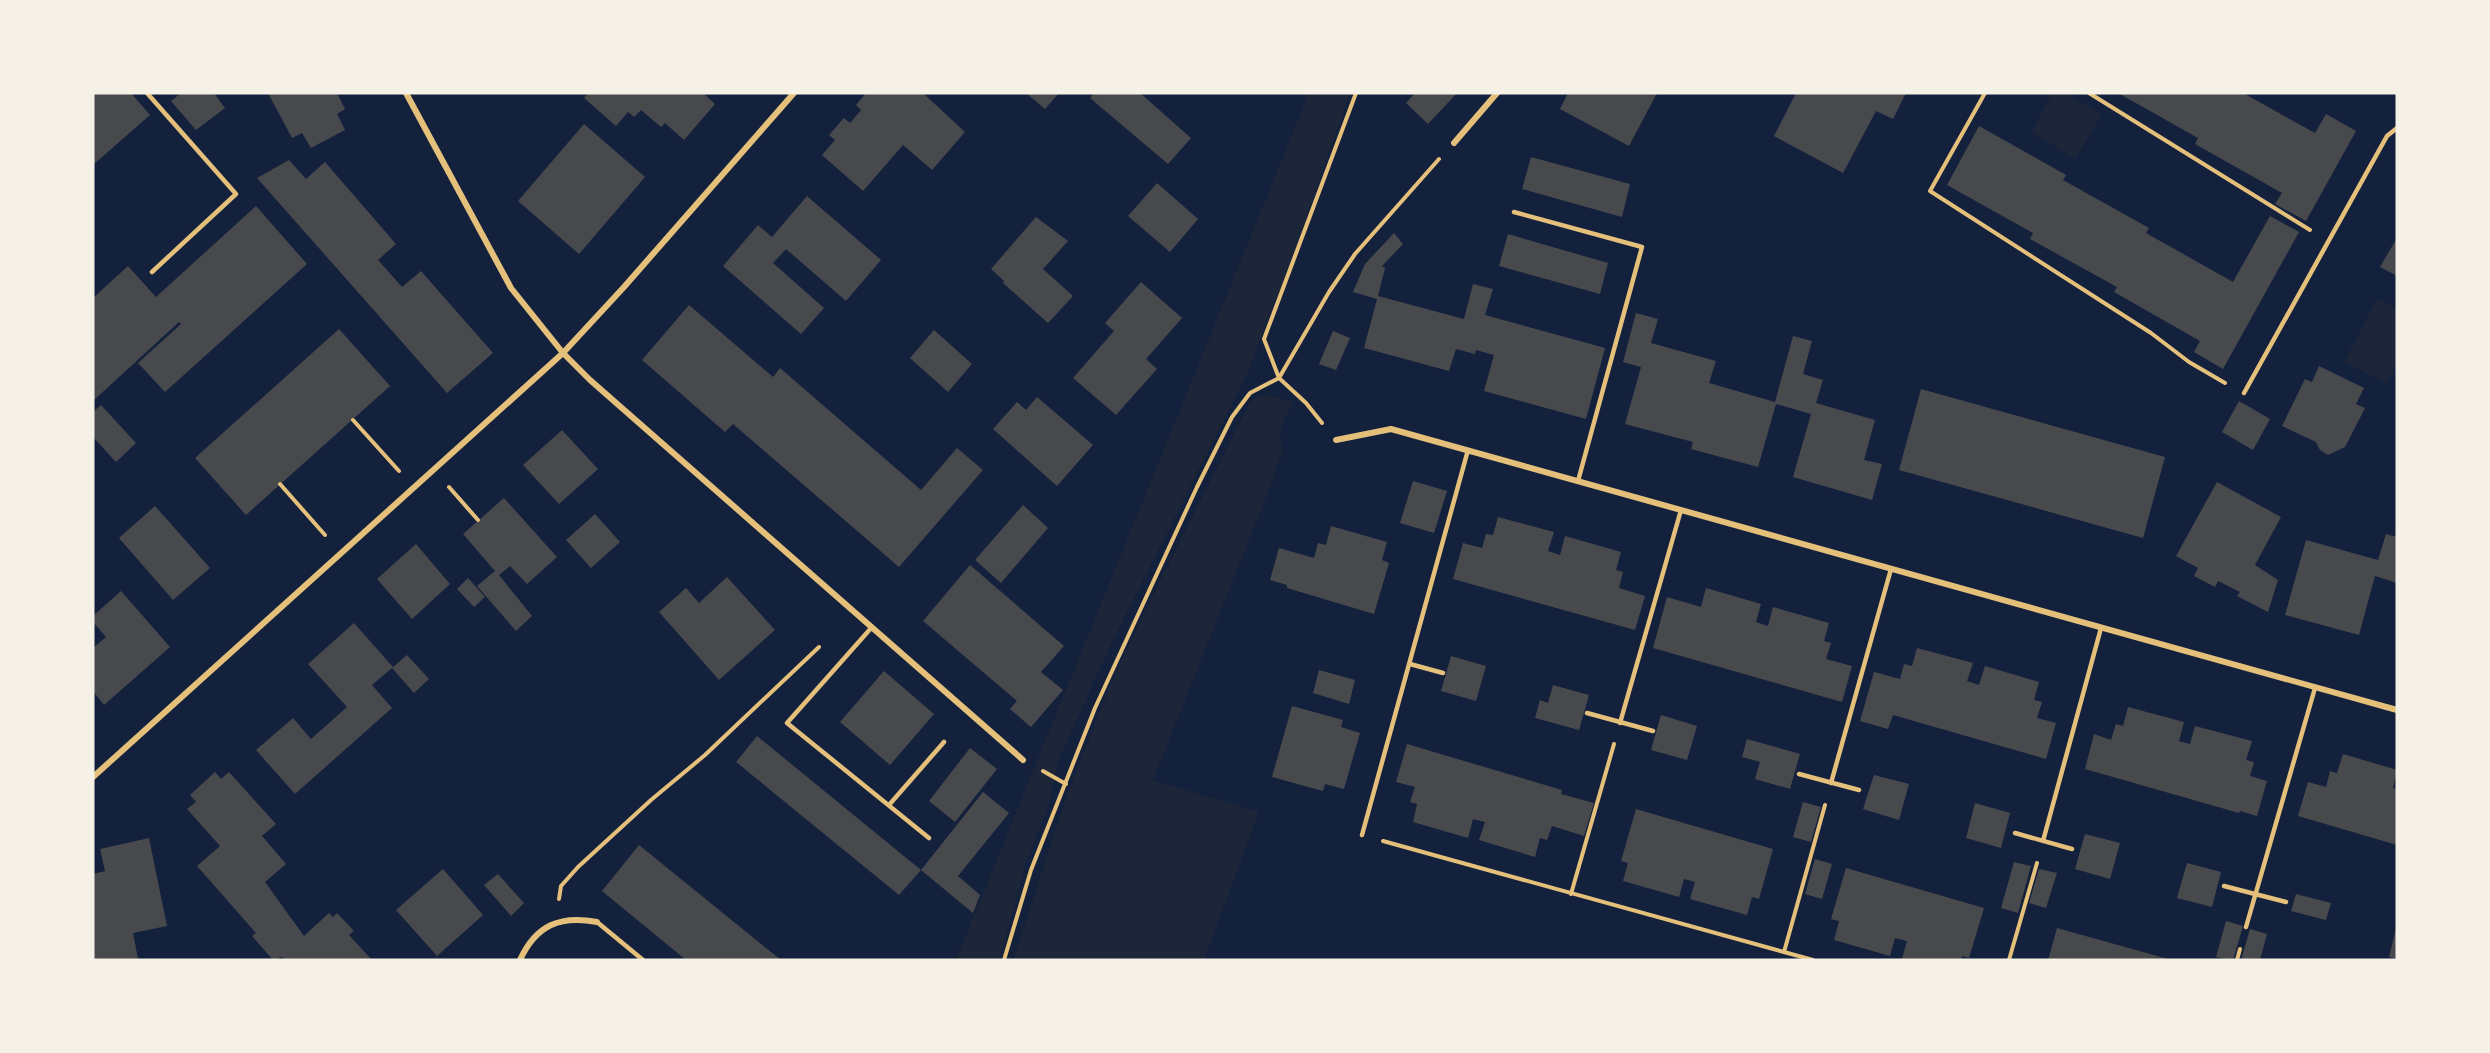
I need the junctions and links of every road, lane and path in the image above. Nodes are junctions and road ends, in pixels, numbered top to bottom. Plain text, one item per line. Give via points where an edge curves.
1 (147, 93) edge
2 (406, 93) edge
3 (794, 93) edge
4 (1356, 93) edge
5 (1497, 93) edge
6 (1985, 93) edge
7 (2090, 93) edge
8 (2397, 128) edge
9 (1454, 143) joint
10 (1514, 212) dead end
11 (2328, 242) junction
12 (152, 272) dead end
13 (563, 353) junction
14 (1280, 378) junction
15 (2244, 393) joint
16 (353, 420) dead end
17 (1336, 440) joint
18 (1468, 450) junction
19 (433, 469) junction
20 (1578, 481) junction
21 (280, 484) dead end
22 (413, 487) junction
23 (1681, 510) junction
24 (478, 520) dead end
25 (341, 553) junction
26 (1891, 569) junction
27 (872, 627) junction
28 (2102, 628) junction
29 (822, 645) dead end
30 (1410, 664) junction
31 (1443, 673) dead end
32 (2314, 688) junction
33 (2397, 710) edge
34 (1587, 713) dead end
35 (1620, 723) junction
36 (1653, 731) dead end
37 (944, 742) dead end
38 (1023, 760) dead end
39 (1798, 774) dead end
40 (93, 777) edge
41 (1831, 783) junction
42 (1859, 790) dead end
43 (889, 805) junction
44 (2015, 833) dead end
45 (1362, 836) joint
46 (928, 838) dead end
47 (2043, 841) junction
48 (2072, 849) dead end
49 (2223, 886) dead end
50 (1572, 894) junction
51 (2255, 895) junction
52 (2286, 902) dead end
53 (597, 922) joint
54 (554, 923) junction
55 (2246, 927) dead end
56 (1784, 952) junction
57 (520, 960) edge
58 (643, 960) edge
59 (1004, 960) edge
60 (1813, 960) edge
61 (2009, 960) edge

1 - 12 lane via 236,194
2 - 13 street via 511,288
3 - 13 street
4 - 14 path via 1264,339
5 - 9 street
6 - 15 path via 1930,191 2151,333 2189,362
7 - 11 path
8 - 11 lane via 2387,136
9 - 14 path via 1355,254
10 - 20 lane via 1642,247
11 - 15 lane
13 - 19 street
13 - 27 street
14 - 17 path
14 - 59 path via 1250,393 1232,417 1197,487 1095,708 1030,870
16 - 22 path
17 - 18 street via 1391,429
18 - 20 street
18 - 30 lane
19 - 22 street
19 - 24 path
20 - 23 street
21 - 25 path
22 - 25 street
23 - 26 street
23 - 35 lane
25 - 40 street
26 - 28 street
26 - 41 lane
27 - 38 street
27 - 43 lane via 787,723
28 - 32 street
28 - 47 lane
29 - 54 path via 578,867 561,886
30 - 31 lane
30 - 45 lane
32 - 33 street
32 - 51 lane
34 - 35 lane
35 - 36 lane
35 - 50 path
37 - 43 lane
39 - 41 lane
41 - 42 lane
41 - 56 path
43 - 46 lane
44 - 47 lane
45 - 50 path
47 - 48 lane
47 - 61 path
49 - 51 lane
50 - 56 path
51 - 52 lane
51 - 55 lane
53 - 54 street via 580,919
53 - 58 lane
54 - 57 street via 542,931
56 - 60 path

